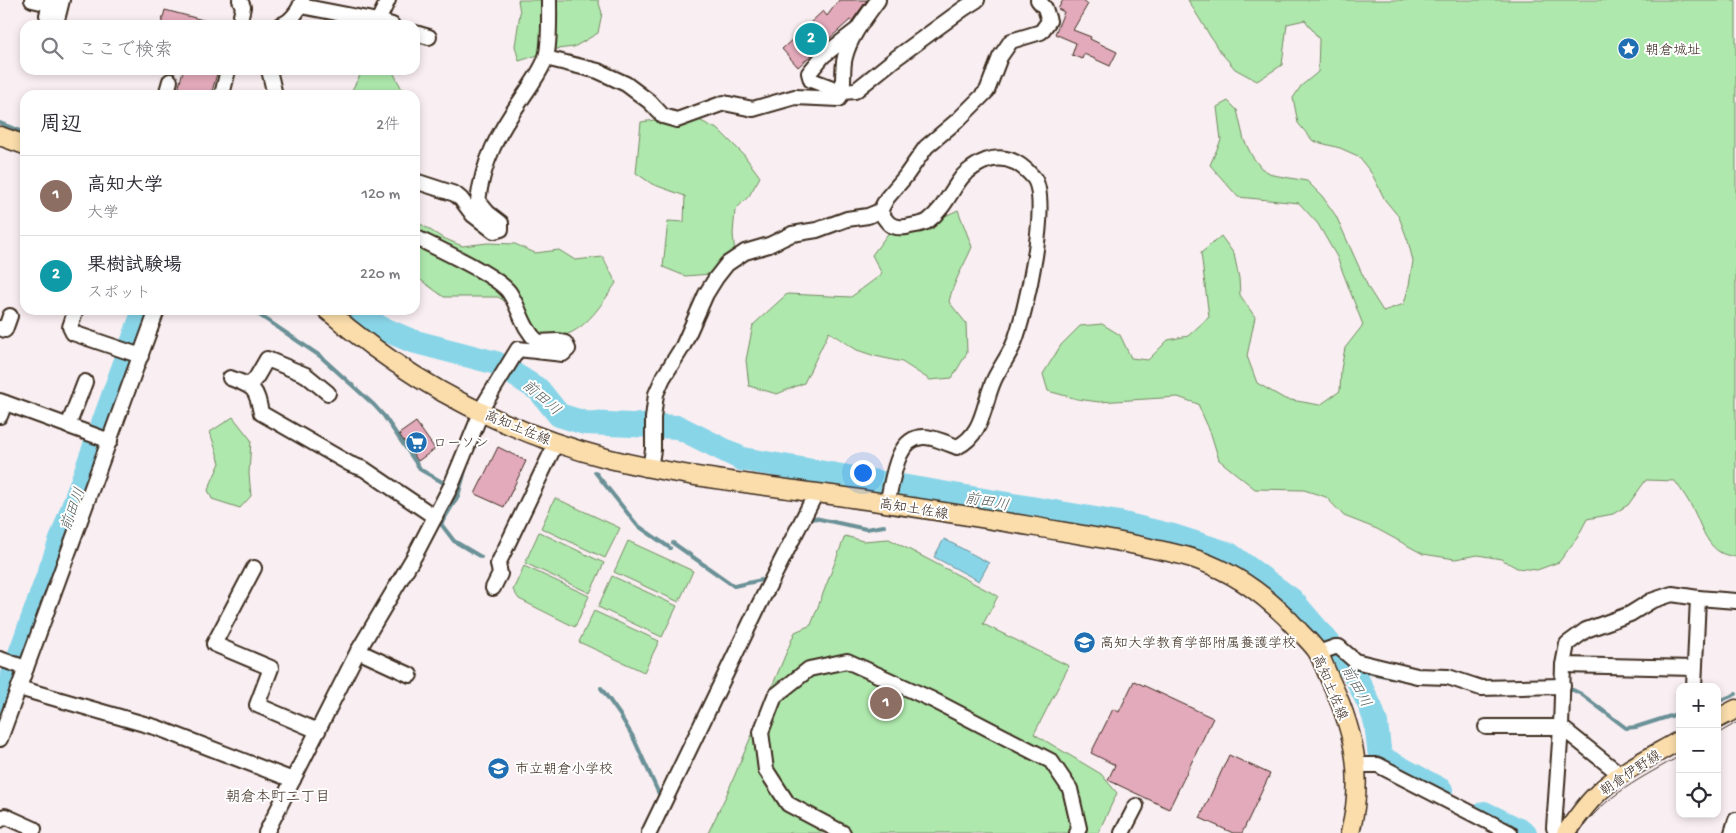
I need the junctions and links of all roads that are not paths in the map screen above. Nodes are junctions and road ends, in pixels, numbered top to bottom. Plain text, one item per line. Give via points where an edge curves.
1 (32, 0) edge
2 (62, 0) edge
3 (240, 0) edge
4 (388, 0) edge
5 (549, 0) edge
6 (878, 0) edge
7 (978, 0) edge
8 (1038, 0) edge
9 (299, 2) edge
10 (240, 20) edge
11 (288, 20) edge
12 (373, 20) edge
13 (385, 20) edge
14 (856, 30) junction
15 (420, 34) edge
16 (429, 37) dead end
17 (546, 58) junction
18 (227, 75) edge
19 (270, 75) edge
20 (170, 81) dead end
21 (167, 90) edge
22 (223, 90) edge
23 (274, 90) edge
24 (843, 92) junction
25 (0, 136) edge
26 (20, 143) edge
27 (420, 183) edge
28 (880, 211) junction
29 (420, 240) edge
30 (74, 315) edge
31 (155, 315) edge
32 (333, 315) edge
33 (10, 316) dead end
34 (0, 328) edge
35 (133, 353) junction
36 (230, 378) dead end
37 (85, 382) dead end
38 (249, 385) junction
39 (328, 393) dead end
40 (2, 407) edge
41 (480, 412) junction
42 (68, 426) junction
43 (106, 440) junction
44 (556, 443) junction
45 (650, 468) junction
46 (890, 490) junction
47 (816, 493) junction
48 (435, 517) junction
49 (254, 568) dead end
50 (493, 588) dead end
51 (1698, 598) junction
52 (1736, 601) edge
53 (1326, 650) junction
54 (358, 651) junction
55 (14, 664) edge
56 (1563, 665) junction
57 (1694, 668) junction
58 (410, 675) dead end
59 (1694, 683) edge
60 (1563, 686) junction
61 (19, 688) junction
62 (1736, 709) edge
63 (1721, 717) edge
64 (1486, 727) dead end
65 (1561, 727) junction
66 (318, 731) junction
67 (0, 740) edge
68 (1676, 742) edge
69 (1356, 765) junction
70 (1621, 775) junction
71 (293, 780) junction
72 (1136, 806) dead end
73 (0, 820) edge
74 (1736, 820) edge
75 (34, 829) dead end
76 (266, 833) edge
77 (648, 833) edge
78 (843, 833) edge
79 (1078, 833) edge
80 (1122, 833) edge
81 (1350, 833) edge
82 (1510, 833) edge
83 (1559, 833) edge
84 (1566, 833) edge
85 (1732, 833) edge

1 - 2 street via 50,4 47,14 58,16
3 - 10 street via 243,7
4 - 13 street
5 - 17 street
6 - 14 street
7 - 24 street via 855,92
8 - 28 street via 1046,8 1049,21 1041,32 1012,41 1000,57 987,91 926,147
9 - 11 street
9 - 12 street
14 - 24 street via 844,57
14 - 24 street via 822,56 809,73 811,80
15 - 16 street
17 - 24 street via 598,71 626,84 663,116 678,120 724,103 752,109 795,98 839,99
17 - 27 street via 497,136 480,189 478,201 501,223 501,229 494,231 473,215 455,194
18 - 22 street
19 - 23 street
20 - 21 street
25 - 26 main road
28 - 45 street via 792,234 745,252 727,264 706,294 683,346 656,394
28 - 46 street via 888,224 896,228 926,223 942,210 963,176 985,160 1004,158 1023,166 1036,179 1041,200 1024,313 1014,344 994,381 982,418 973,435 957,447 924,437 909,441 899,455
29 - 41 street via 494,279 508,291 528,332 538,342 558,341 565,343 568,349 563,354 518,349
30 - 35 street via 70,327 73,333
31 - 35 street
32 - 41 main road, 高知土佐線 via 422,381
33 - 34 street via 5,330
35 - 43 street
36 - 38 street
37 - 42 street
38 - 39 street via 267,359 306,375
38 - 48 street via 258,394 261,413 364,469
40 - 42 street
41 - 44 main road, 高知土佐線
41 - 48 street
42 - 43 street
43 - 55 street
44 - 45 main road, 高知土佐線
44 - 50 street via 498,564 500,574
45 - 47 main road, 高知土佐線
46 - 47 main road, 高知土佐線
46 - 53 main road, 高知土佐線 via 1198,560 1259,592
47 - 77 street
48 - 54 street
49 - 66 street via 214,644 271,668 256,705
51 - 52 street
51 - 56 street via 1672,594 1586,630 1567,644
51 - 57 street
53 - 60 street via 1339,647 1355,661 1417,676 1448,677 1481,688
53 - 69 main road, 高知土佐線 via 1355,750
54 - 58 street
54 - 66 street
55 - 61 street
56 - 57 street
56 - 60 street
57 - 59 street
60 - 65 street
61 - 67 street
61 - 71 street via 158,728
62 - 63 main road
64 - 65 street
65 - 70 street
65 - 83 street via 1554,828
66 - 71 street
68 - 70 main road, 朝倉伊野線
69 - 81 main road, 高知土佐線 via 1357,797
69 - 82 street via 1378,765
70 - 84 main road, 朝倉伊野線 via 1595,796
71 - 76 street
72 - 80 street
73 - 75 street via 4,816
74 - 85 street
78 - 79 street via 788,804 766,770 761,732 775,696 809,669 847,661 933,700 1051,761 1070,789

